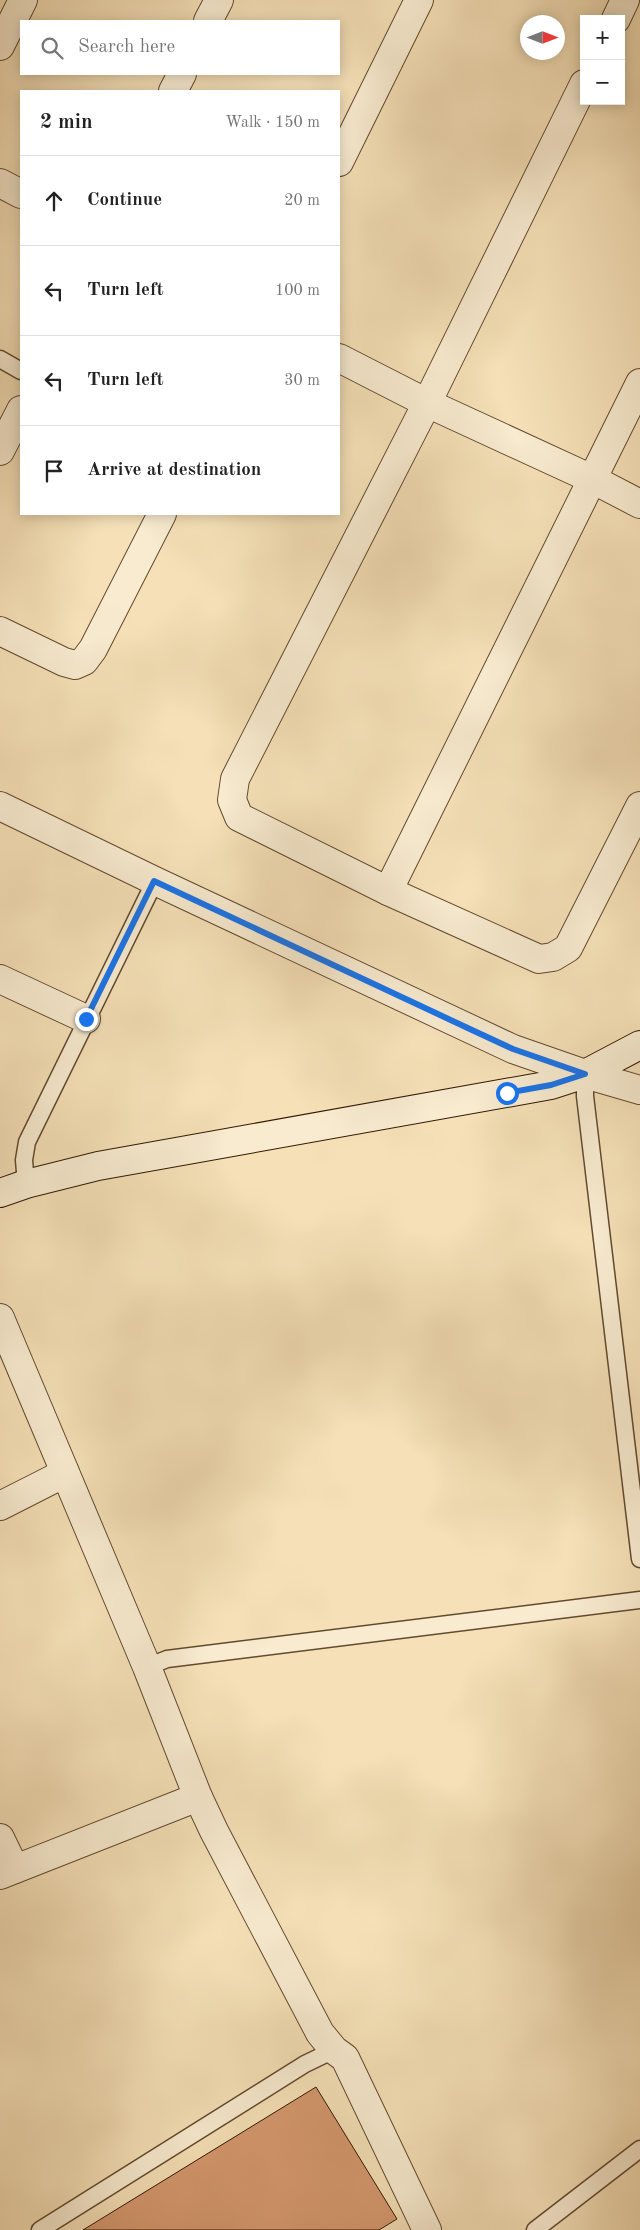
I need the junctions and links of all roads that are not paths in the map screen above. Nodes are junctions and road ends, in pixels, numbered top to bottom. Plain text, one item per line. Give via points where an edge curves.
1 (23, 0) edge
2 (219, 0) edge
3 (419, 0) edge
4 (625, 0) edge
5 (618, 15) edge
6 (209, 20) edge
7 (0, 46) edge
8 (181, 75) edge
9 (174, 90) edge
10 (580, 92) edge
11 (340, 160) edge
12 (0, 183) edge
13 (20, 193) edge
14 (340, 359) edge
15 (0, 360) edge
16 (20, 371) edge
17 (640, 383) edge
18 (427, 403) junction
19 (20, 412) edge
20 (0, 451) edge
21 (592, 478) junction
22 (640, 504) edge
23 (161, 515) edge
24 (0, 631) edge
25 (0, 806) edge
26 (640, 806) edge
27 (154, 881) junction
28 (388, 891) junction
29 (0, 979) edge
30 (86, 1019) junction
31 (640, 1045) edge
32 (585, 1074) junction
33 (640, 1090) edge
34 (26, 1184) junction
35 (0, 1193) edge
36 (0, 1318) edge
37 (65, 1473) junction
38 (0, 1506) edge
39 (640, 1560) edge
40 (640, 1600) edge
41 (147, 1667) junction
42 (198, 1797) junction
43 (0, 1838) edge
44 (7, 1872) edge
45 (334, 2050) junction
46 (640, 2149) edge
47 (40, 2230) edge
48 (427, 2230) edge
49 (535, 2230) edge

1 - 7 street
2 - 6 street
3 - 11 street
4 - 5 street
8 - 9 street
10 - 18 street
12 - 13 street
14 - 18 street
15 - 16 lane
17 - 21 street
18 - 21 street
18 - 28 street via 236,779 232,800 239,817
19 - 20 street
21 - 22 street
21 - 28 street
23 - 24 street via 84,661 75,665 64,662
25 - 27 street
26 - 28 street via 568,948 553,957 539,959
27 - 30 lane
27 - 32 street via 488,1038
29 - 30 street
30 - 34 lane via 27,1142 24,1160
31 - 32 street
32 - 33 street
32 - 34 street via 551,1085 98,1166
32 - 39 lane
34 - 35 street
36 - 37 street
37 - 38 street
37 - 41 street
40 - 41 lane via 167,1659
41 - 42 street
42 - 44 street
42 - 45 street via 320,2033
43 - 44 street
45 - 47 lane via 305,2064
45 - 48 street via 345,2058
46 - 49 lane

